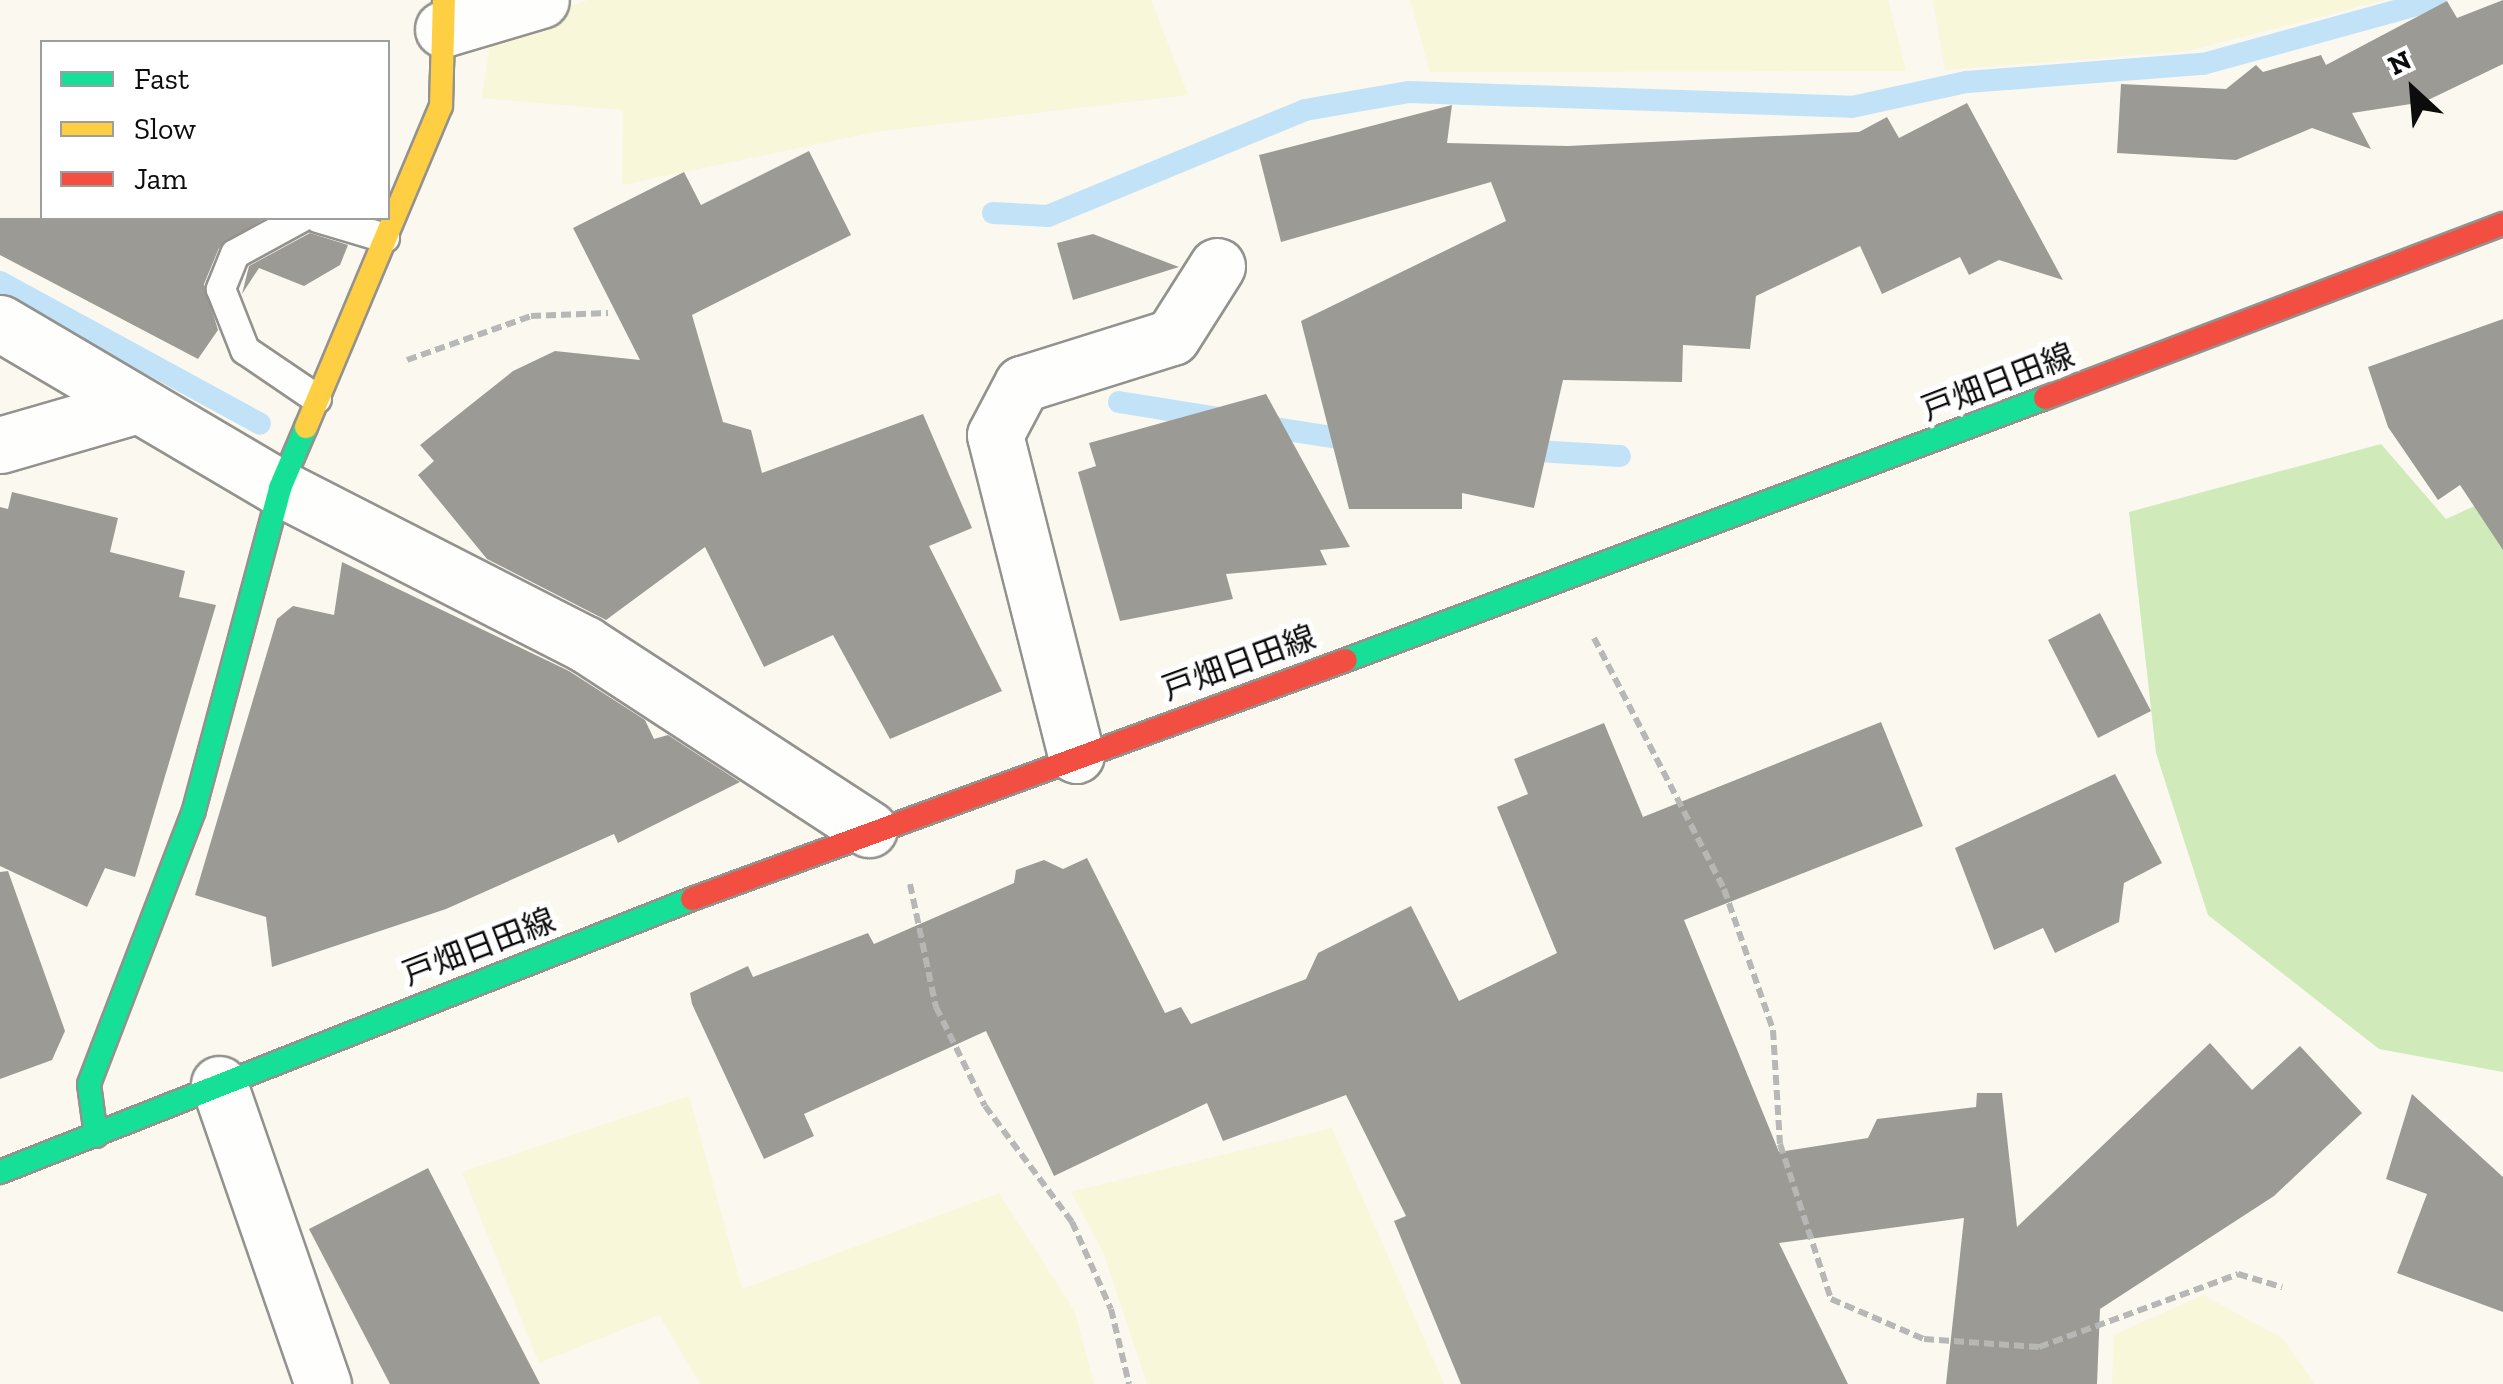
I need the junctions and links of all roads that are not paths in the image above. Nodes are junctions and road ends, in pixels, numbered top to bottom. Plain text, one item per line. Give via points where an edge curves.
1 (541, 0) edge
2 (444, 14) edge
3 (297, 220) edge
4 (325, 220) edge
5 (2503, 224) edge
6 (385, 238) junction
7 (1217, 266) dead end
8 (0, 324) edge
9 (317, 399) junction
10 (138, 405) junction
11 (0, 445) edge
12 (280, 488) junction
13 (1076, 756) junction
14 (869, 829) junction
15 (219, 1084) junction
16 (96, 1136) junction
17 (0, 1172) edge
18 (323, 1384) edge

1 - 2 street
2 - 6 main road via 441,106
3 - 9 lane via 235,254 222,289 245,350
4 - 6 lane
5 - 13 main road, 戸畑日田線
6 - 9 main road
7 - 13 street via 1172,336 1022,384 995,435
8 - 10 street
9 - 12 main road
10 - 11 street
10 - 12 street
12 - 14 street via 585,644
12 - 16 main road via 194,810 89,1084
13 - 14 main road, 戸畑日田線
14 - 15 main road, 戸畑日田線
15 - 16 main road, 戸畑日田線
15 - 18 street
16 - 17 main road, 戸畑日田線

